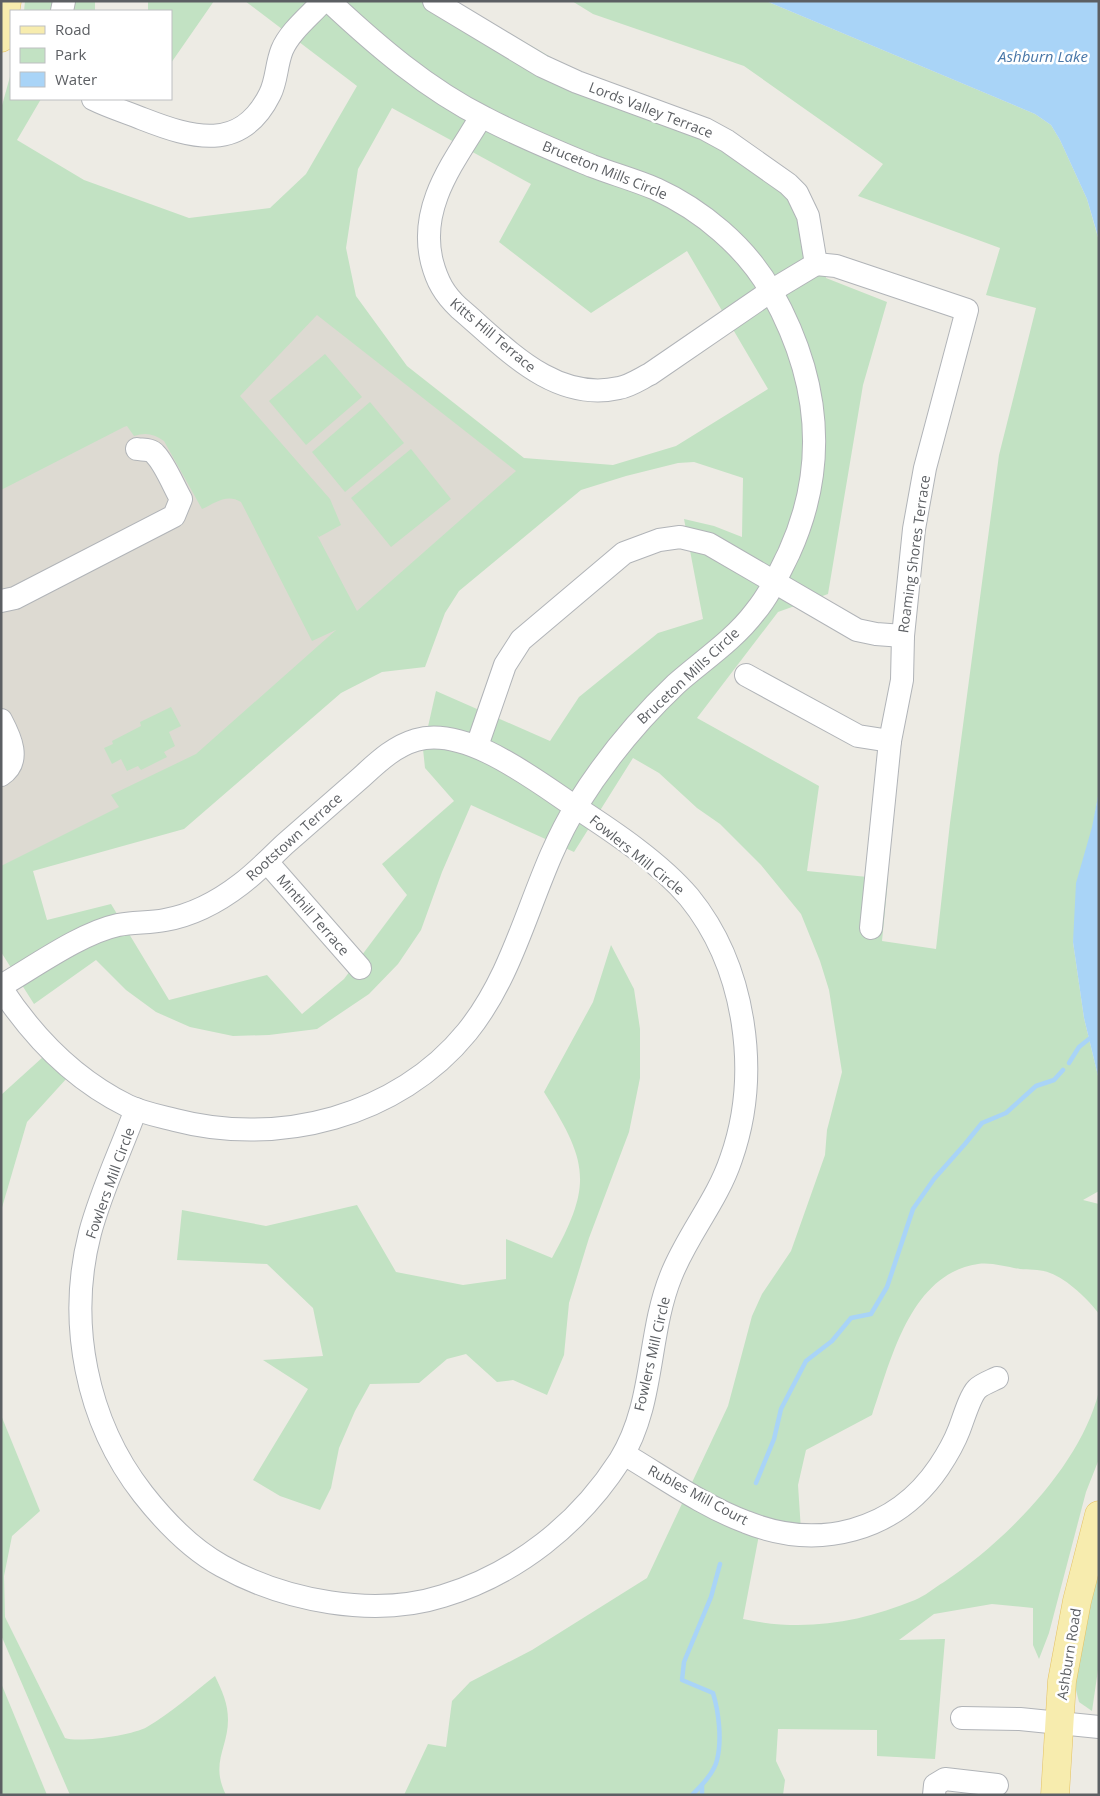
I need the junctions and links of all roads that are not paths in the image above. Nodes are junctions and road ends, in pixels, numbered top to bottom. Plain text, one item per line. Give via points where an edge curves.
1 (7, 1) edge
2 (324, 1) edge
3 (329, 1) edge
4 (434, 1) edge
5 (1, 38) edge
6 (97, 100) edge
7 (482, 117) junction
8 (816, 264) junction
9 (771, 291) junction
10 (137, 449) dead end
11 (775, 581) junction
12 (1, 600) edge
13 (903, 636) junction
14 (746, 675) dead end
15 (1, 720) edge
16 (890, 741) junction
17 (477, 746) junction
18 (1, 775) edge
19 (576, 807) junction
20 (267, 862) junction
21 (871, 928) dead end
22 (360, 968) dead end
23 (1, 987) edge
24 (136, 1109) junction
25 (997, 1378) dead end
26 (624, 1454) junction
27 (1099, 1515) edge
28 (962, 1718) dead end
29 (1058, 1723) junction
30 (1099, 1727) edge
31 (997, 1784) dead end
32 (934, 1795) edge
33 (1055, 1795) edge

1 - 5 main road
2 - 6 street via 282,49 275,82 258,112 246,125 228,135 185,134
3 - 7 street, Bruceton Mills Circle via 393,58
4 - 8 street, Lords Valley Terrace via 542,66 698,126 727,141 797,193 808,216
7 - 9 street, Bruceton Mills Circle via 676,200 706,219 740,250
7 - 9 street, Kitts Hill Terrace via 439,187 428,228 429,250 435,274 446,296 537,373 571,388 619,388 650,374
8 - 9 street, Kitts Hill Terrace
8 - 13 street, Roaming Shores Terrace via 836,266 967,310 925,468 914,529
9 - 11 street, Bruceton Mills Circle via 794,340 810,390 815,455 809,499
10 - 12 street via 155,454 177,492 181,500 174,516 15,598
11 - 13 street via 857,630
11 - 17 street via 709,544 680,537 659,540 624,553 516,646 505,666
11 - 19 street, Bruceton Mills Circle via 754,613 637,722
13 - 16 street, Roaming Shores Terrace via 902,680
14 - 16 street via 858,736
15 - 18 street via 13,750 11,762
16 - 21 street, Roaming Shores Terrace
17 - 19 street, Rootstown Terrace
17 - 20 street, Rootstown Terrace via 455,739 418,739 390,752
19 - 24 street, Bruceton Mills Circle via 540,879 499,985 457,1044 408,1084 352,1112 320,1123 283,1129 196,1126
19 - 26 street, Fowlers Mill Circle via 611,831 686,894 706,922 735,984 745,1043 744,1100 731,1162 672,1272 663,1299 650,1377
20 - 22 street, Minthill Terrace
20 - 23 street, Rootstown Terrace via 237,888 210,904 165,920 117,925 99,932
23 - 24 street, Bruceton Mills Circle via 17,1013 68,1067
24 - 26 street, Fowlers Mill Circle via 90,1231 80,1314 84,1359 97,1409 128,1473 166,1521 221,1566 258,1583 330,1602 376,1605 440,1598 497,1574 550,1540 571,1521
25 - 26 street, Rubles Mill Court via 976,1389 948,1453 934,1475 908,1502 884,1519 860,1529 808,1536 745,1522
27 - 29 main road, Ashburn Road via 1072,1628
28 - 29 street
29 - 30 street
29 - 33 main road, Ashburn Road
31 - 32 street via 945,1779 935,1785

